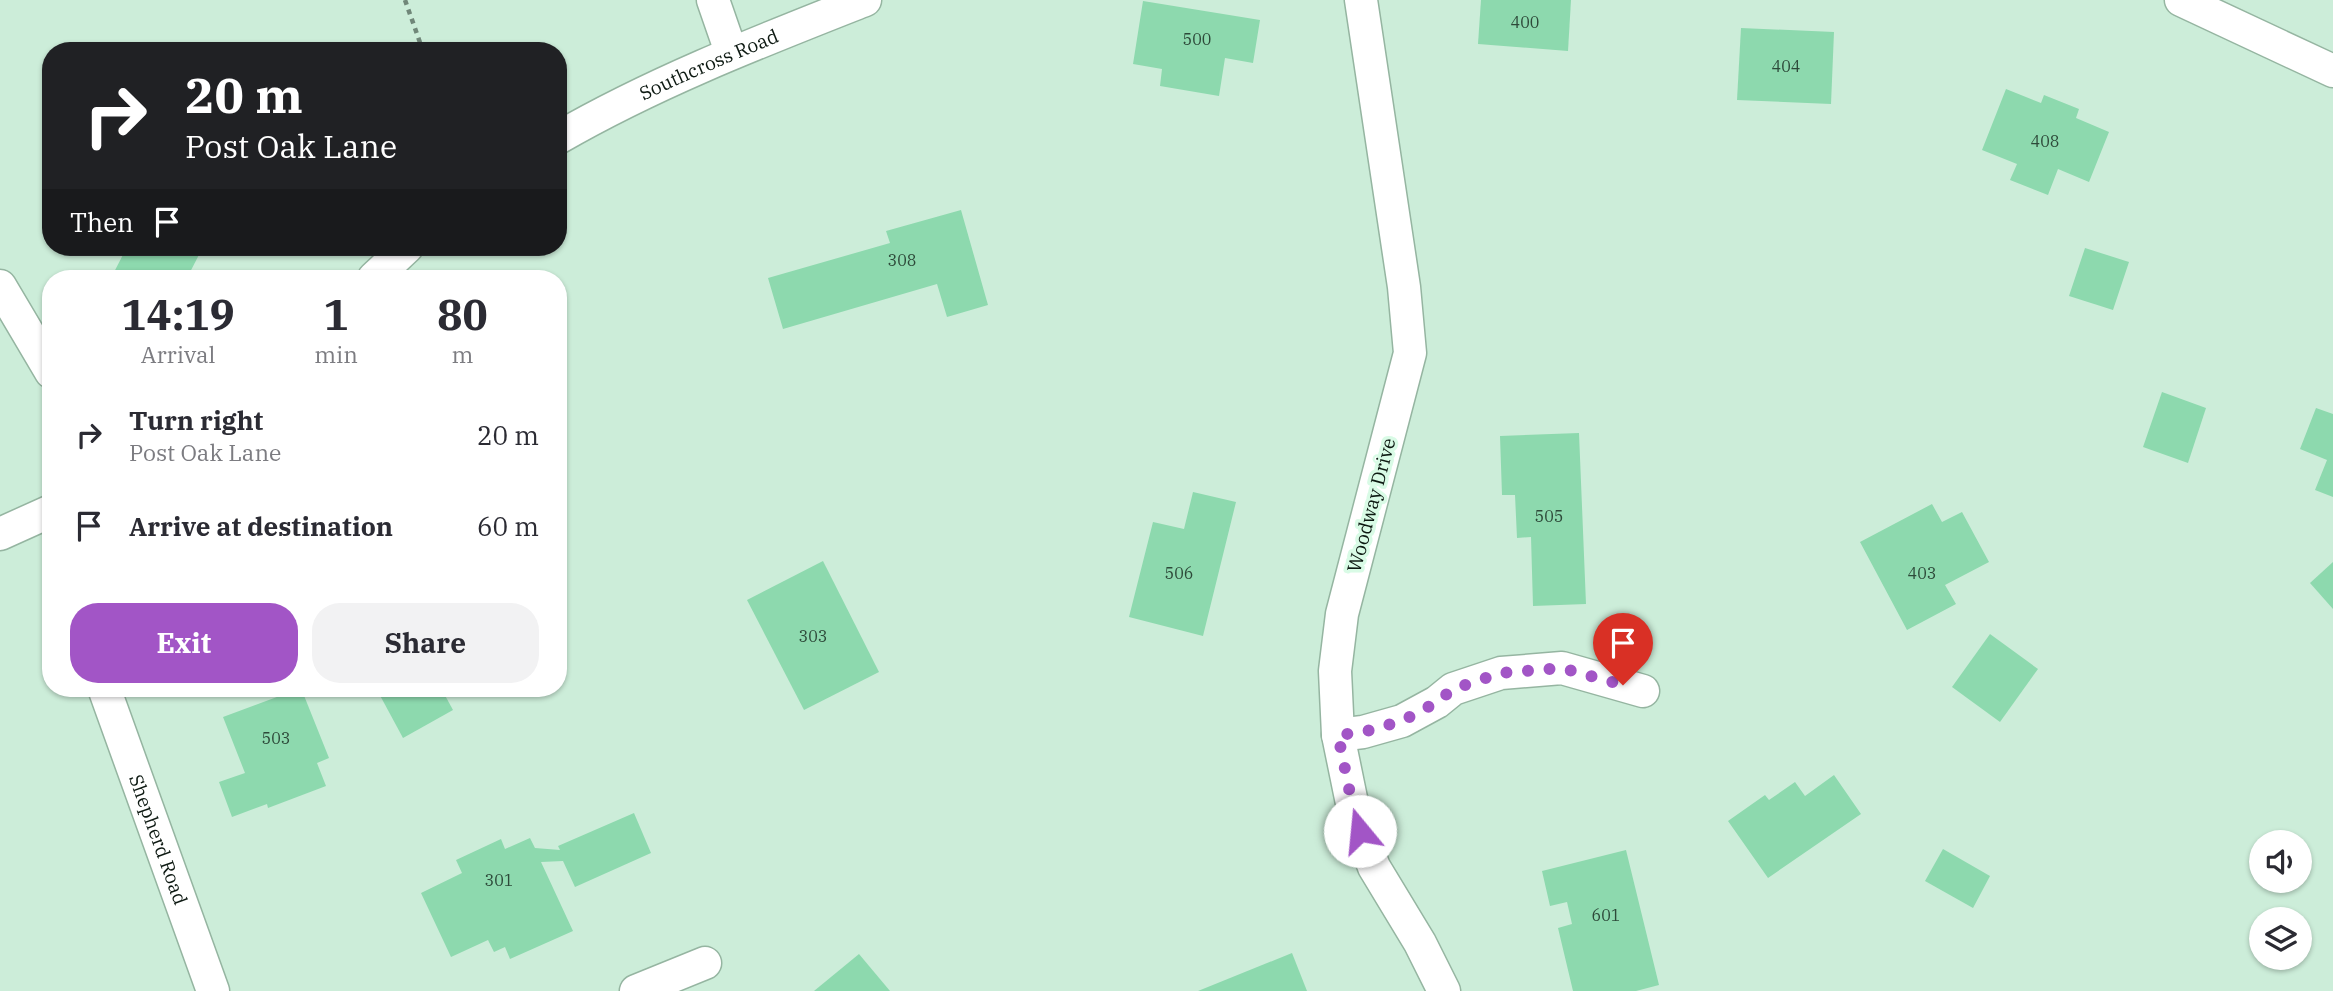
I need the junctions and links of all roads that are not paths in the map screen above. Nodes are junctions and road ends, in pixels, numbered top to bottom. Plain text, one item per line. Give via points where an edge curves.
1 (713, 0) edge
2 (865, 0) edge
3 (1361, 0) edge
4 (2181, 0) edge
5 (732, 52) junction
6 (2333, 71) edge
7 (567, 133) edge
8 (397, 256) edge
9 (383, 270) edge
10 (0, 286) edge
11 (42, 357) edge
12 (42, 523) edge
13 (0, 534) edge
14 (1643, 691) dead end
15 (107, 697) edge
16 (1338, 735) junction
17 (705, 962) dead end
18 (213, 991) edge
19 (636, 991) edge
20 (1444, 991) edge

1 - 5 street
2 - 5 street, Southcross Road
3 - 16 street, Woodway Drive via 1410,353 1342,614 1335,671
4 - 6 street
5 - 7 street, Southcross Road
8 - 9 street
10 - 11 street
12 - 13 street
14 - 16 street via 1562,668 1501,673 1453,689 1402,721
15 - 18 street, Shepherd Road
16 - 20 street, Woodway Drive via 1354,813 1374,867
17 - 19 street

